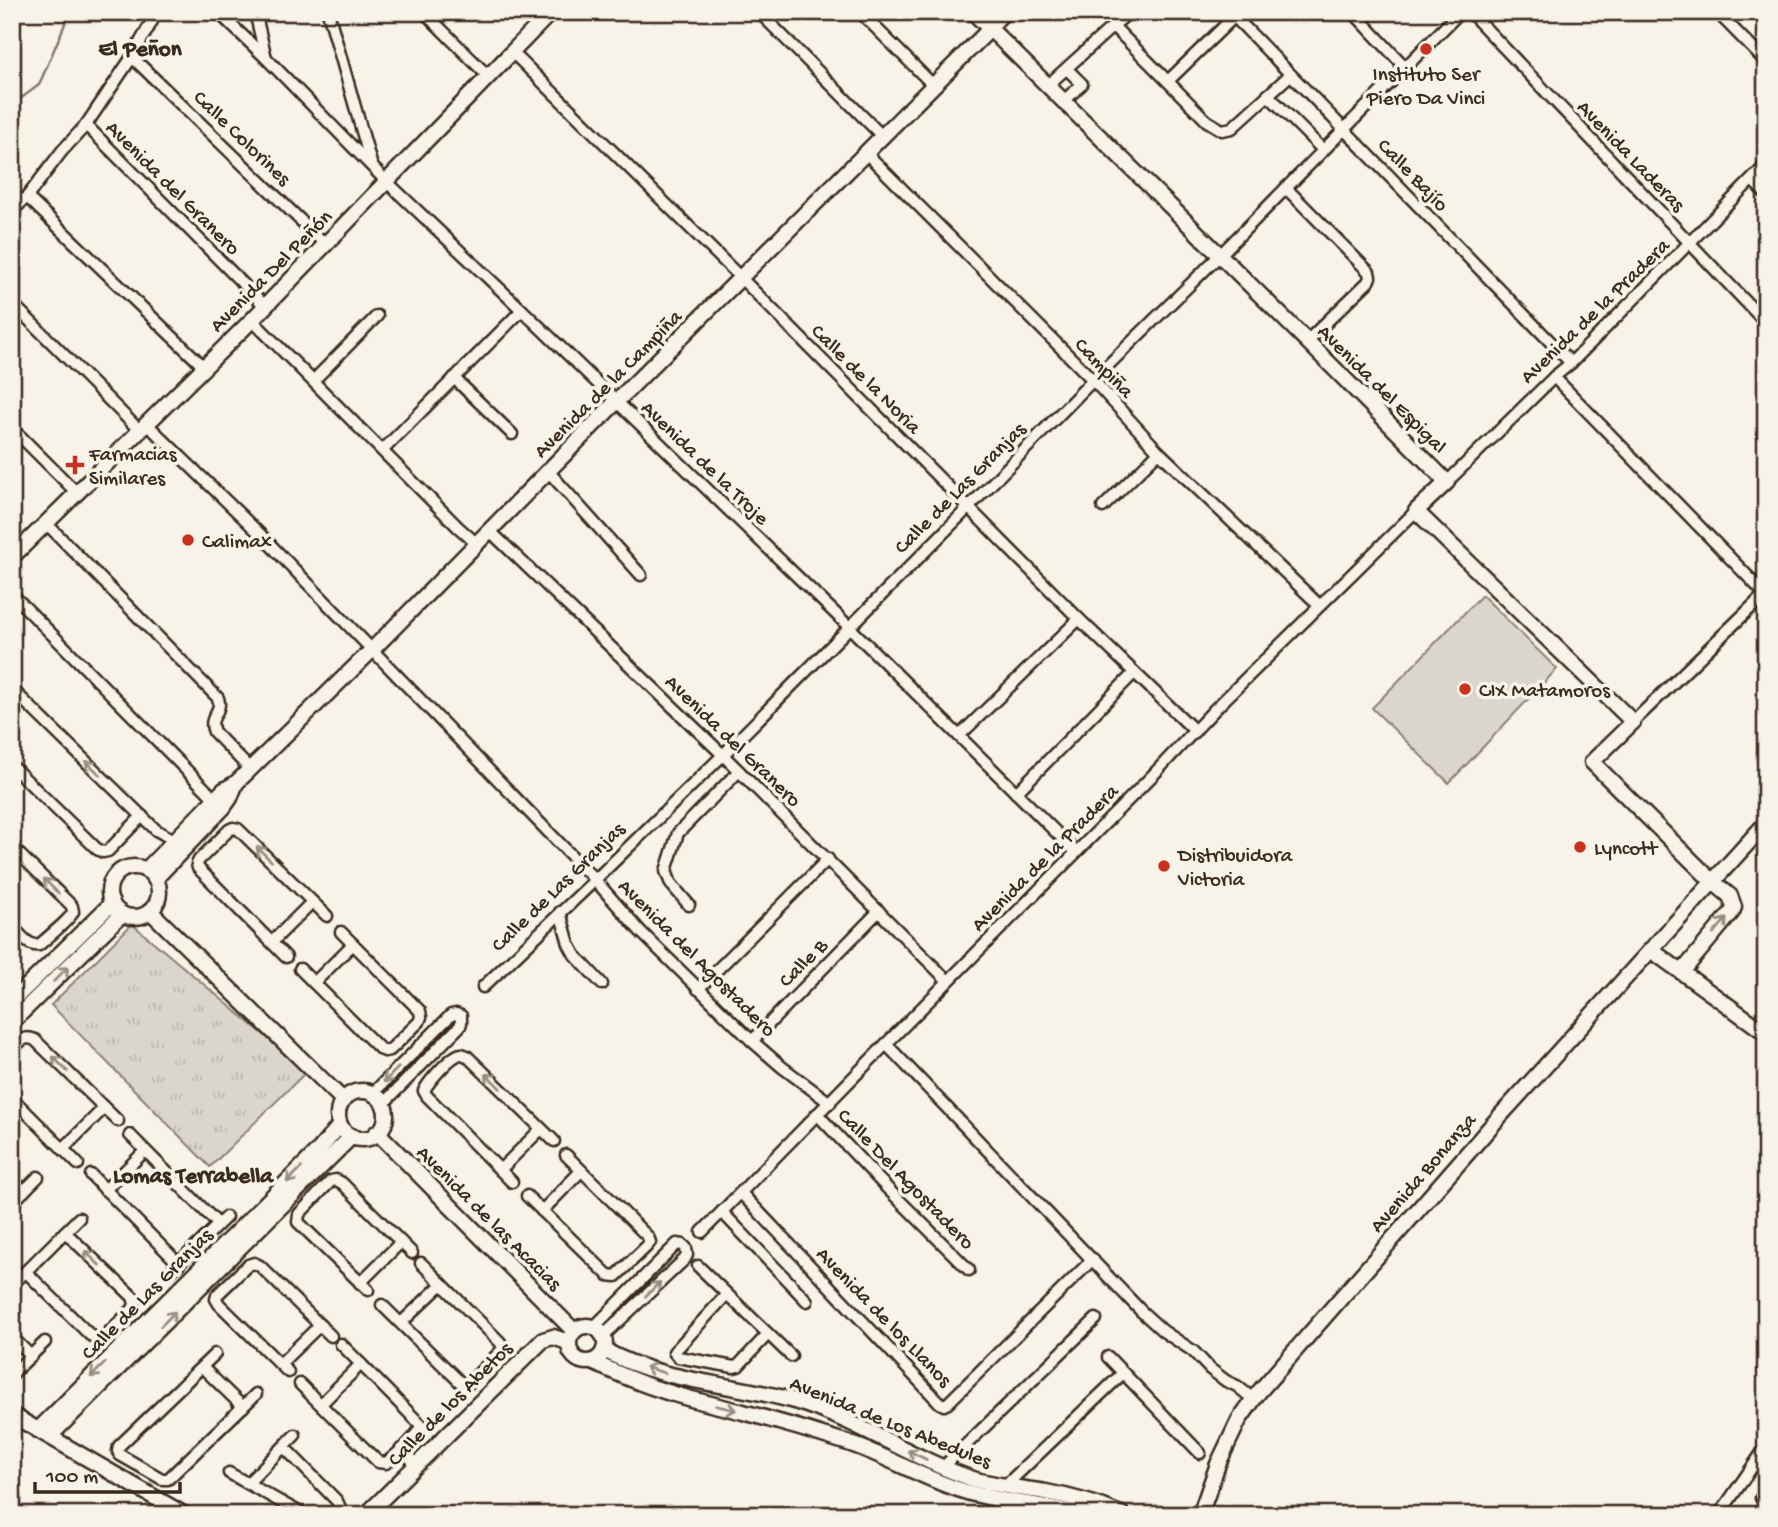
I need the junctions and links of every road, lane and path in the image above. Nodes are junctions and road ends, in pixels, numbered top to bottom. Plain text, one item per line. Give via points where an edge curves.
1 (157, 12) edge
2 (218, 12) edge
3 (255, 12) edge
4 (328, 12) edge
5 (424, 12) edge
6 (551, 12) edge
7 (759, 12) edge
8 (860, 12) edge
9 (973, 12) edge
10 (1007, 12) edge
11 (1129, 12) edge
12 (1353, 12) edge
13 (1461, 12) edge
14 (1470, 12) edge
15 (1717, 12) edge
16 (1235, 14) edge
17 (1113, 26) junction
18 (990, 29) junction
19 (512, 52) junction
20 (132, 57) junction
21 (266, 58) junction
22 (1766, 62) edge
23 (1405, 67) junction
24 (1067, 69) junction
25 (1290, 75) junction
26 (488, 76) junction
27 (1168, 81) junction
28 (933, 85) junction
29 (1048, 85) junction
30 (1268, 95) junction
31 (1064, 102) junction
32 (86, 125) junction
33 (1343, 130) junction
34 (882, 136) junction
35 (1323, 150) junction
36 (866, 153) junction
37 (1766, 165) edge
38 (372, 166) junction
39 (1752, 180) junction
40 (387, 182) junction
41 (1286, 188) junction
42 (1766, 194) edge
43 (27, 197) junction
44 (12, 211) edge
45 (1690, 243) junction
46 (326, 245) junction
47 (1220, 256) junction
48 (741, 278) junction
49 (12, 303) edge
50 (265, 306) junction
51 (522, 310) junction
52 (377, 316) dead end
53 (252, 320) junction
54 (1766, 323) edge
55 (1307, 341) junction
56 (1571, 363) junction
57 (204, 367) junction
58 (1554, 377) junction
59 (454, 378) junction
60 (314, 380) junction
61 (1093, 380) junction
62 (616, 402) junction
63 (12, 428) edge
64 (143, 428) junction
65 (512, 434) dead end
66 (383, 450) junction
67 (1159, 452) junction
68 (548, 471) junction
69 (1447, 482) junction
70 (77, 493) junction
71 (1104, 507) dead end
72 (968, 508) junction
73 (1416, 511) junction
74 (47, 524) junction
75 (490, 531) junction
76 (477, 544) junction
77 (13, 554) edge
78 (641, 575) dead end
79 (1765, 593) edge
80 (12, 594) edge
81 (1320, 605) junction
82 (1079, 619) junction
83 (849, 627) junction
84 (372, 650) junction
85 (1134, 673) junction
86 (12, 689) edge
87 (1633, 722) junction
88 (1195, 731) junction
89 (959, 736) junction
90 (723, 755) junction
91 (12, 766) edge
92 (250, 769) junction
93 (739, 771) junction
94 (236, 783) junction
95 (1016, 793) junction
96 (215, 799) junction
97 (142, 816) junction
98 (206, 816) junction
99 (1766, 823) edge
100 (192, 844) junction
101 (12, 847) edge
102 (1076, 852) junction
103 (828, 859) junction
104 (150, 875) junction
105 (595, 880) junction
106 (1712, 881) junction
107 (313, 902) junction
108 (689, 905) dead end
109 (117, 908) junction
110 (150, 911) junction
111 (879, 911) junction
112 (560, 912) junction
113 (327, 916) dead end
114 (12, 926) edge
115 (56, 931) junction
116 (341, 932) dead end
117 (272, 942) junction
118 (70, 944) junction
119 (353, 944) junction
120 (1651, 950) junction
121 (286, 957) dead end
122 (300, 969) dead end
123 (1682, 972) junction
124 (948, 981) junction
125 (314, 983) junction
126 (602, 984) dead end
127 (27, 986) junction
128 (483, 987) dead end
129 (698, 989) junction
130 (37, 997) junction
131 (12, 1001) edge
132 (12, 1022) edge
133 (1766, 1033) edge
134 (407, 1034) junction
135 (752, 1041) junction
136 (886, 1044) junction
137 (419, 1047) junction
138 (12, 1049) edge
139 (430, 1056) junction
140 (443, 1068) junction
141 (12, 1098) edge
142 (378, 1099) junction
143 (343, 1100) junction
144 (830, 1102) junction
145 (104, 1108) junction
146 (817, 1114) junction
147 (118, 1121) dead end
148 (340, 1125) junction
149 (541, 1129) junction
150 (377, 1132) junction
151 (130, 1135) dead end
152 (352, 1136) junction
153 (554, 1141) dead end
154 (63, 1149) junction
155 (145, 1151) junction
156 (566, 1155) dead end
157 (78, 1164) dead end
158 (500, 1170) junction
159 (582, 1171) junction
160 (90, 1175) dead end
161 (38, 1177) dead end
162 (12, 1178) edge
163 (512, 1182) dead end
164 (302, 1185) junction
165 (105, 1190) junction
166 (24, 1191) junction
167 (741, 1193) junction
168 (527, 1196) dead end
169 (314, 1197) junction
170 (12, 1203) edge
171 (542, 1211) junction
172 (722, 1212) junction
173 (79, 1218) dead end
174 (65, 1232) junction
175 (702, 1232) dead end
176 (401, 1242) junction
177 (200, 1243) junction
178 (412, 1253) dead end
179 (1093, 1259) junction
180 (217, 1261) junction
181 (633, 1261) junction
182 (421, 1263) dead end
183 (698, 1266) dead end
184 (969, 1269) dead end
185 (26, 1272) junction
186 (647, 1274) junction
187 (233, 1278) junction
188 (13, 1284) edge
189 (442, 1284) junction
190 (727, 1294) junction
191 (807, 1301) dead end
192 (382, 1305) dead end
193 (1096, 1319) dead end
194 (118, 1324) junction
195 (401, 1324) junction
196 (320, 1325) junction
197 (768, 1334) junction
198 (331, 1336) dead end
199 (571, 1336) junction
200 (12, 1337) edge
201 (132, 1337) junction
202 (601, 1338) junction
203 (45, 1342) dead end
204 (341, 1344) dead end
205 (215, 1354) dead end
206 (31, 1356) junction
207 (791, 1356) dead end
208 (1108, 1357) dead end
209 (592, 1362) junction
210 (704, 1363) junction
211 (280, 1364) junction
212 (361, 1364) junction
213 (202, 1367) junction
214 (483, 1369) junction
215 (288, 1372) dead end
216 (1123, 1373) junction
217 (12, 1374) edge
218 (700, 1381) junction
219 (300, 1384) dead end
220 (497, 1384) junction
221 (256, 1394) dead end
222 (1253, 1399) junction
223 (792, 1401) junction
224 (321, 1405) junction
225 (807, 1406) junction
226 (243, 1407) junction
227 (12, 1415) edge
228 (793, 1426) junction
229 (44, 1433) junction
230 (295, 1435) dead end
231 (284, 1447) junction
232 (1766, 1447) edge
233 (401, 1449) junction
234 (1200, 1453) dead end
235 (416, 1464) junction
236 (140, 1467) junction
237 (943, 1467) junction
238 (229, 1473) dead end
239 (130, 1483) junction
240 (248, 1483) junction
241 (1005, 1486) junction
242 (1047, 1499) junction
243 (1202, 1510) edge
244 (185, 1515) edge
245 (304, 1515) edge
246 (339, 1515) edge
247 (366, 1515) edge
248 (1082, 1515) edge
249 (1123, 1515) edge
250 (1185, 1515) edge
251 (1719, 1515) edge

1 - 20 street
2 - 21 street, Avenida de la Troje
3 - 21 street
4 - 38 street
5 - 26 street
6 - 19 street, Avenida Del Peñón
7 - 34 street
8 - 28 street
9 - 18 street, Avenida del Espigal
10 - 18 street, Avenida de la Campiña
11 - 17 street
12 - 23 street
13 - 23 street, Calle de Las Granjas
14 - 45 street, Avenida Laderas
15 - 22 street
16 - 25 street, Calle Bajío
16 - 27 street
17 - 24 street
17 - 27 street
18 - 28 street, Avenida de la Campiña
18 - 29 street, Avenida del Espigal
19 - 26 street, Avenida Del Peñón
19 - 48 street, Calle de la Noria
20 - 32 street
20 - 46 street, Calle Colorines
21 - 38 street, Avenida de la Troje
23 - 33 street, Calle de Las Granjas
24 - 29 street
24 - 31 street via 1082,84
25 - 30 street
25 - 33 street, Calle Bajío
26 - 40 street, Avenida Del Peñón
27 - 30 street via 1222,130 1232,128
28 - 34 street, Avenida de la Campiña
29 - 31 street, Avenida del Espigal
30 - 35 street
31 - 47 street, Avenida del Espigal
32 - 43 street
32 - 50 street, Avenida del Granero
33 - 35 street, Calle de Las Granjas
33 - 56 street, Calle Bajío
34 - 36 street, Avenida de la Campiña
35 - 41 street, Calle de Las Granjas
36 - 48 street, Avenida de la Campiña
36 - 61 street, Campiña
37 - 39 street, Avenida de la Pradera
38 - 40 street, Avenida de la Troje
39 - 42 street
39 - 45 street, Avenida de la Pradera
40 - 46 street, Avenida Del Peñón
40 - 51 street, Avenida de la Troje
41 - 47 street, Calle de Las Granjas
41 - 55 street via 1370,277
43 - 44 street
43 - 57 street
45 - 54 street, Avenida Laderas
45 - 56 street, Avenida de la Pradera
46 - 50 street, Avenida Del Peñón
47 - 55 street, Avenida del Espigal
47 - 61 street, Calle de Las Granjas
48 - 62 street, Avenida de la Campiña
48 - 72 street, Calle de la Noria
49 - 64 street
50 - 53 street, Avenida Del Peñón
51 - 59 street
51 - 62 street, Avenida de la Troje
52 - 60 street
53 - 57 street, Avenida Del Peñón
53 - 60 street
55 - 69 street, Avenida del Espigal
56 - 58 street, Avenida de la Pradera
57 - 64 street, Avenida Del Peñón
58 - 69 street, Avenida de la Pradera
58 - 79 street
59 - 65 street
59 - 66 street
60 - 66 street
61 - 67 street, Campiña
61 - 72 street, Calle de Las Granjas
62 - 68 street, Avenida de la Campiña
62 - 83 street, Avenida de la Troje
63 - 70 street
64 - 70 street, Avenida Del Peñón
64 - 84 street via 259,533
66 - 76 street
67 - 71 street
67 - 81 street, Campiña
68 - 75 street, Avenida de la Campiña
68 - 78 street
69 - 73 street, Avenida del Espigal
70 - 74 street, Avenida Del Peñón
72 - 82 street, Calle de la Noria
72 - 83 street, Calle de Las Granjas
73 - 81 street, Avenida de la Pradera
73 - 87 street
74 - 77 street, Avenida Del Peñón
74 - 92 street via 218,698 219,709 211,726
75 - 76 street, Avenida de la Campiña
75 - 90 street, Avenida del Granero
76 - 84 street, Avenida de la Campiña
79 - 87 street
80 - 96 street
81 - 88 street, Avenida de la Pradera
82 - 85 street, Calle de la Noria
82 - 89 street
83 - 89 street, Avenida de la Troje
83 - 90 street, Calle de Las Granjas
84 - 92 street, Avenida de la Campiña
84 - 105 street, Avenida del Agostadero
85 - 88 street, Calle de la Noria
85 - 95 street
97 -> 86 street
87 - 106 street via 1592,762
88 - 102 street, Avenida de la Pradera
89 - 95 street, Avenida de la Troje
90 - 93 street, Avenida del Granero
90 - 105 street, Calle de Las Granjas
91 - 97 street via 103,852
92 - 94 street, Avenida de la Campiña
93 - 103 street, Avenida del Granero
93 - 108 street via 678,833 666,871
94 - 96 street, Avenida de la Campiña
94 - 98 street, Avenida de la Campiña via 223,808
95 - 102 street, Avenida de la Troje
96 - 98 street, Avenida de la Campiña
97 - 100 street via 156,830
98 - 100 street, Avenida de la Campiña
99 - 106 street, Avenida Bonanza
100 - 104 street, Avenida de la Campiña
100 - 104 street, Avenida de la Campiña
107 -> 100 street via 238,829
100 - 117 street via 198,868
115 -> 101 street via 72,913 72,906
102 - 124 street, Avenida de la Pradera
103 - 111 street, Avenida del Granero
103 - 129 street
104 - 109 street via 134,867 117,874 109,891
104 - 110 street via 158,896
105 - 112 street, Calle de Las Granjas
105 - 129 street, Avenida del Agostadero
106 - 120 street, Avenida Bonanza
123 -> 106 street via 1734,907 1730,896
107 - 113 street
107 - 117 street
109 - 110 street via 136,917
109 - 118 street
130 -> 109 street
110 - 143 street
111 - 124 street, Avenida del Granero
111 - 135 street, Calle B
112 - 126 street via 575,955
112 - 128 street, Calle de Las Granjas
114 - 115 street via 35,946
115 - 118 street
116 - 119 street
117 - 121 street
118 - 127 street
119 - 125 street
119 - 134 street via 420,1012 419,1022
120 - 123 street
120 - 222 street, Avenida Bonanza via 1500,1115
122 - 125 street
123 - 133 street
124 - 136 street, Avenida de la Pradera
125 - 134 street via 380,1049 390,1050
127 - 130 street
127 - 131 street
129 - 135 street, Avenida del Agostadero
130 - 132 street
134 - 137 street
135 - 144 street, Avenida del Agostadero
136 - 144 street, Avenida de la Pradera
136 - 179 street
137 - 139 street via 451,1015 459,1014 460,1026
137 -> 142 street
145 -> 138 street via 35,1040 24,1038
139 - 140 street
139 - 142 street
149 -> 140 street via 467,1056 457,1055
140 - 158 street via 424,1091
141 - 154 street
142 - 143 street via 357,1091
142 - 150 street via 385,1119
143 - 148 street via 338,1112
144 - 146 street, Avenida de la Pradera
145 - 147 street
145 - 154 street
146 - 167 street, Avenida de la Pradera
146 - 184 street, Calle Del Agostadero
148 - 152 street
148 -> 180 street, Calle de Las Granjas
149 - 153 street
149 - 158 street
150 - 152 street via 363,1138
150 - 199 street, Avenida de las Acacias
151 - 155 street
152 - 164 street, Calle de Las Granjas
154 - 157 street
155 - 165 street
155 - 177 street via 222,1221
156 - 159 street
158 - 163 street
159 - 171 street
159 - 181 street via 648,1237 649,1244
160 - 165 street
161 - 166 street
162 - 166 street
164 - 169 street
164 - 180 street, Calle de Las Granjas
165 - 177 street via 175,1267
166 - 170 street
167 - 172 street, Avenida de la Pradera
167 - 179 street, Avenida de los Llanos via 944,1405
168 - 171 street
169 - 176 street via 331,1181 342,1183
169 - 176 street via 299,1214 299,1222 364,1287
171 - 181 street via 608,1275 617,1276
172 - 175 street, Avenida de la Pradera
172 - 191 street
173 - 174 street
174 - 185 street
194 -> 174 street via 133,1309 132,1297
176 - 178 street
177 - 180 street
179 - 222 street via 1163,1331
180 - 187 street
180 - 201 street, Calle de Las Granjas
229 -> 180 street, Calle de Las Granjas
181 - 186 street
182 - 189 street
183 - 190 street
185 - 188 street
185 - 194 street via 97,1339
186 - 202 street
202 -> 186 street via 685,1259 686,1248 677,1244
187 - 196 street via 248,1265 260,1266
187 - 211 street via 216,1300
189 - 195 street
189 - 214 street via 502,1345 501,1352
190 - 197 street
190 - 210 street via 674,1352
192 - 195 street
193 - 237 street
194 - 201 street
195 - 214 street via 461,1384 468,1384
196 - 198 street
196 - 211 street
197 - 207 street
197 - 210 street via 738,1366
199 - 202 street via 583,1326
199 - 209 street via 568,1347 573,1356
199 - 220 street, Calle de los Abetos via 543,1340
200 - 206 street
201 -> 229 street, Calle de Las Granjas
202 - 209 street via 602,1355
218 -> 202 street, Avenida de Los Abedules via 621,1359
203 - 206 street
204 - 212 street
205 - 213 street
206 - 217 street
208 - 216 street
209 -> 228 street, Avenida de Los Abedules via 659,1390
210 - 218 street
211 - 215 street
212 - 224 street
212 - 233 street via 421,1425
213 - 226 street
213 - 236 street via 119,1446 120,1455
214 - 220 street
216 - 234 street
216 - 241 street
218 - 223 street, Avenida de Los Abedules
219 - 224 street
220 - 235 street, Calle de los Abetos
221 - 226 street
222 - 243 street, Avenida Bonanza via 1218,1464
223 - 225 street, Avenida de Los Abedules
223 - 228 street via 787,1411
224 - 233 street via 378,1462 386,1463
225 - 228 street via 806,1417
237 -> 225 street, Avenida de Los Abedules
226 - 236 street via 168,1479
227 - 229 street
228 - 242 street, Avenida de Los Abedules via 846,1442 961,1490 1003,1500
229 - 239 street
230 - 231 street
231 - 240 street
231 - 246 street via 337,1501
232 - 251 street
233 - 235 street
235 - 247 street, Calle de los Abetos
236 - 239 street
237 - 241 street, Avenida de Los Abedules
238 - 240 street
239 - 244 street
240 - 245 street
241 - 242 street, Avenida de Los Abedules
242 - 248 street, Avenida de Los Abedules
242 - 249 street, Avenida de Los Abedules via 1080,1499
243 - 250 street

